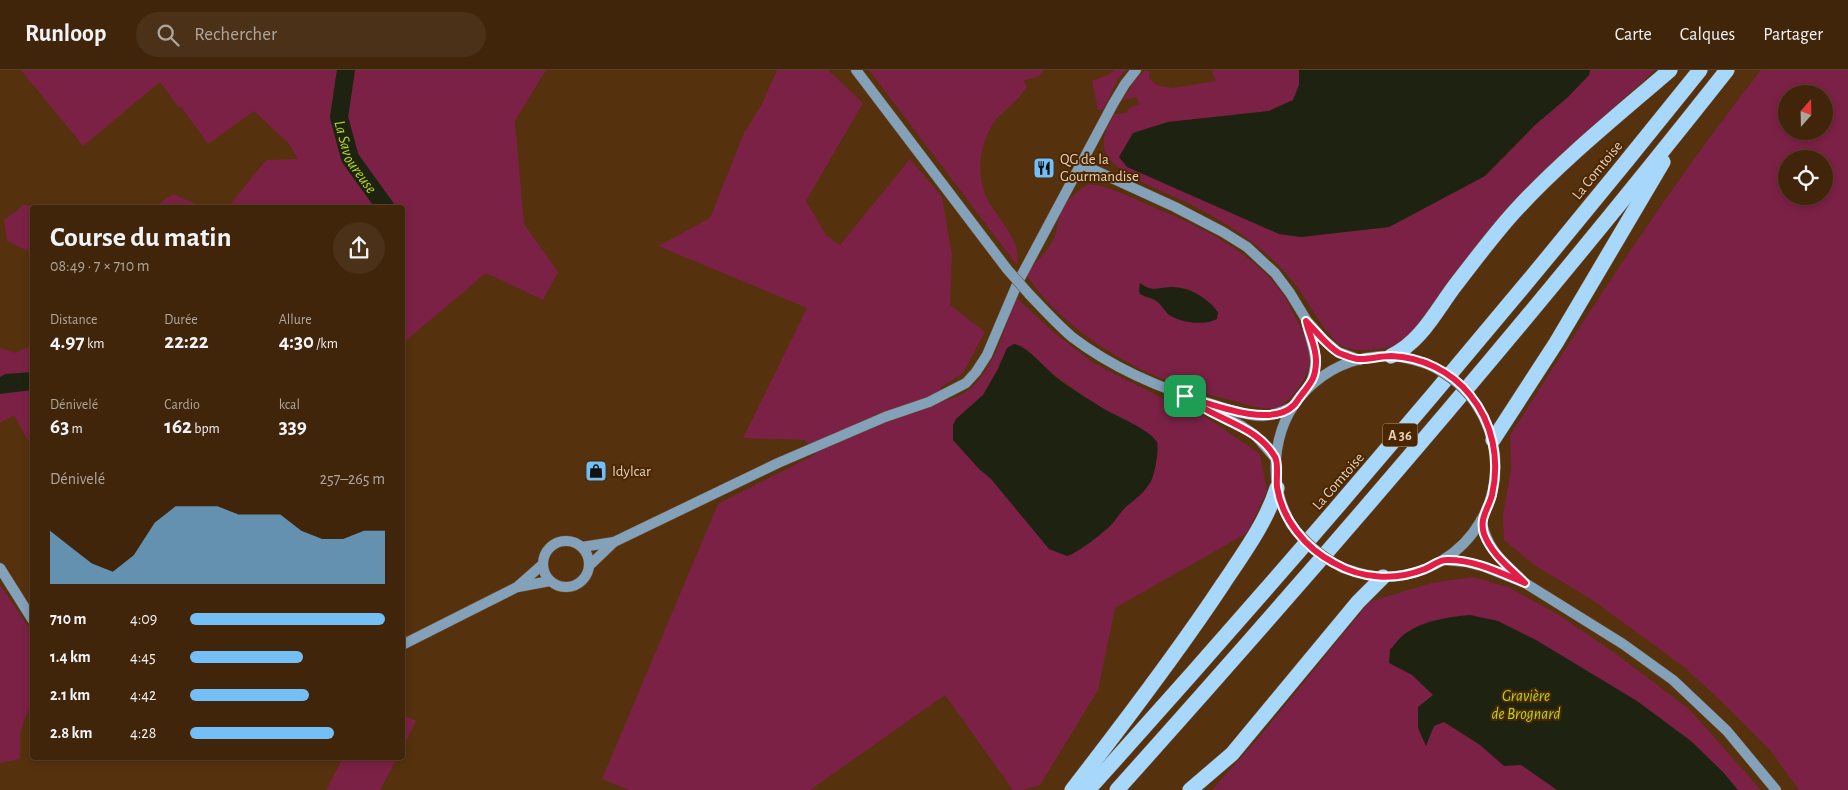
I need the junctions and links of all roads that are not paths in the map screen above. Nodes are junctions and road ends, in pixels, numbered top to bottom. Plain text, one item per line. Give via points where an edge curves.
1 (856, 70) edge
2 (1136, 70) edge
3 (1670, 70) edge
4 (1700, 70) edge
5 (1727, 70) edge
6 (1691, 116) junction
7 (1081, 164) junction
8 (1306, 321) junction
9 (1391, 356) junction
10 (1360, 360) junction
11 (1310, 386) junction
12 (1185, 396) junction
13 (1292, 407) junction
14 (1492, 440) junction
15 (1276, 458) junction
16 (1277, 488) junction
17 (1481, 520) junction
18 (614, 542) junction
19 (582, 547) junction
20 (1444, 560) junction
21 (543, 564) junction
22 (590, 565) junction
23 (0, 568) edge
24 (1382, 577) junction
25 (550, 581) junction
26 (1525, 583) junction
27 (517, 587) junction
28 (30, 616) edge
29 (405, 643) edge
30 (1072, 790) edge
31 (1088, 790) edge
32 (1117, 790) edge
33 (1190, 790) edge
34 (1776, 790) edge

1 - 12 main road, bridge via 1029,294 1072,336 1102,357 1132,374
2 - 7 main road via 1121,90
3 - 9 highway via 1566,161 1516,210 1419,334 1401,352
4 - 31 highway, La Comtoise / A 36 via 1437,392
5 - 6 highway, A 36
6 - 14 highway via 1556,343
6 - 32 highway, A 36 via 1408,458
7 - 8 main road via 1224,232 1275,273
7 - 18 main road via 1018,282 987,355 966,383 929,402 885,417 778,463
8 - 10 main road via 1338,352
8 - 11 main road via 1316,362
9 - 10 main road
9 - 14 main road, bridge via 1427,364 1448,374 1479,408
10 - 11 main road via 1337,368
11 - 13 main road
12 - 13 main road via 1244,414 1265,416
12 - 15 main road via 1242,426
13 - 15 main road via 1280,435
14 - 17 main road via 1494,481
15 - 16 main road
16 - 24 main road, bridge via 1291,524 1316,552 1343,568
16 - 30 highway via 1269,510 1205,613
17 - 20 main road via 1465,542
17 - 26 main road via 1484,535 1495,554
18 - 19 main road
18 - 22 main road
19 - 21 main road via 575,542 558,542 544,555
19 - 22 main road
20 - 24 main road via 1412,573
20 - 26 main road via 1485,567
21 - 25 main road
21 - 27 main road
22 - 25 main road via 588,574 576,586 566,588
23 - 28 main road
24 - 33 highway via 1330,634 1244,740
25 - 27 main road
26 - 34 main road via 1623,644 1673,680 1727,731
27 - 29 main road

